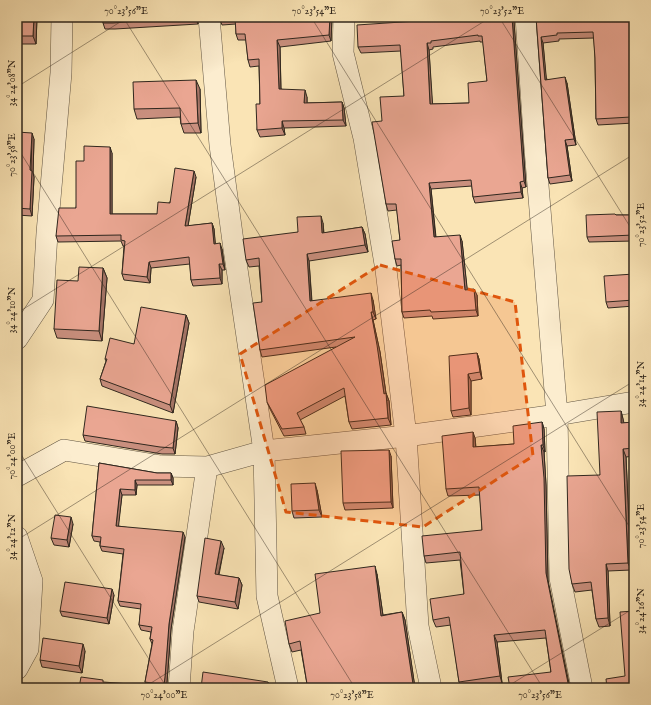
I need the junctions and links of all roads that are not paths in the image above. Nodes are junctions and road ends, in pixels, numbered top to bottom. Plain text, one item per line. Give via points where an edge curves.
1 (62, 17) edge
2 (209, 17) edge
3 (344, 17) edge
4 (526, 17) edge
5 (17, 339) edge
6 (634, 402) edge
7 (557, 416) junction
8 (406, 436) junction
9 (264, 451) junction
10 (207, 467) junction
11 (17, 476) edge
12 (17, 537) edge
13 (17, 669) edge
14 (179, 688) edge
15 (288, 688) edge
16 (432, 688) edge
17 (582, 688) edge

1 - 5 street via 61,73 43,300
2 - 9 street via 222,160
3 - 8 street via 343,53 364,138 386,270
4 - 7 street
6 - 7 street
7 - 8 street
7 - 17 street via 560,578
8 - 9 street
8 - 16 street via 418,626
9 - 10 street
9 - 15 street via 267,596
10 - 11 street via 161,466 64,450
10 - 14 street via 183,631
12 - 13 street via 32,581 28,649

